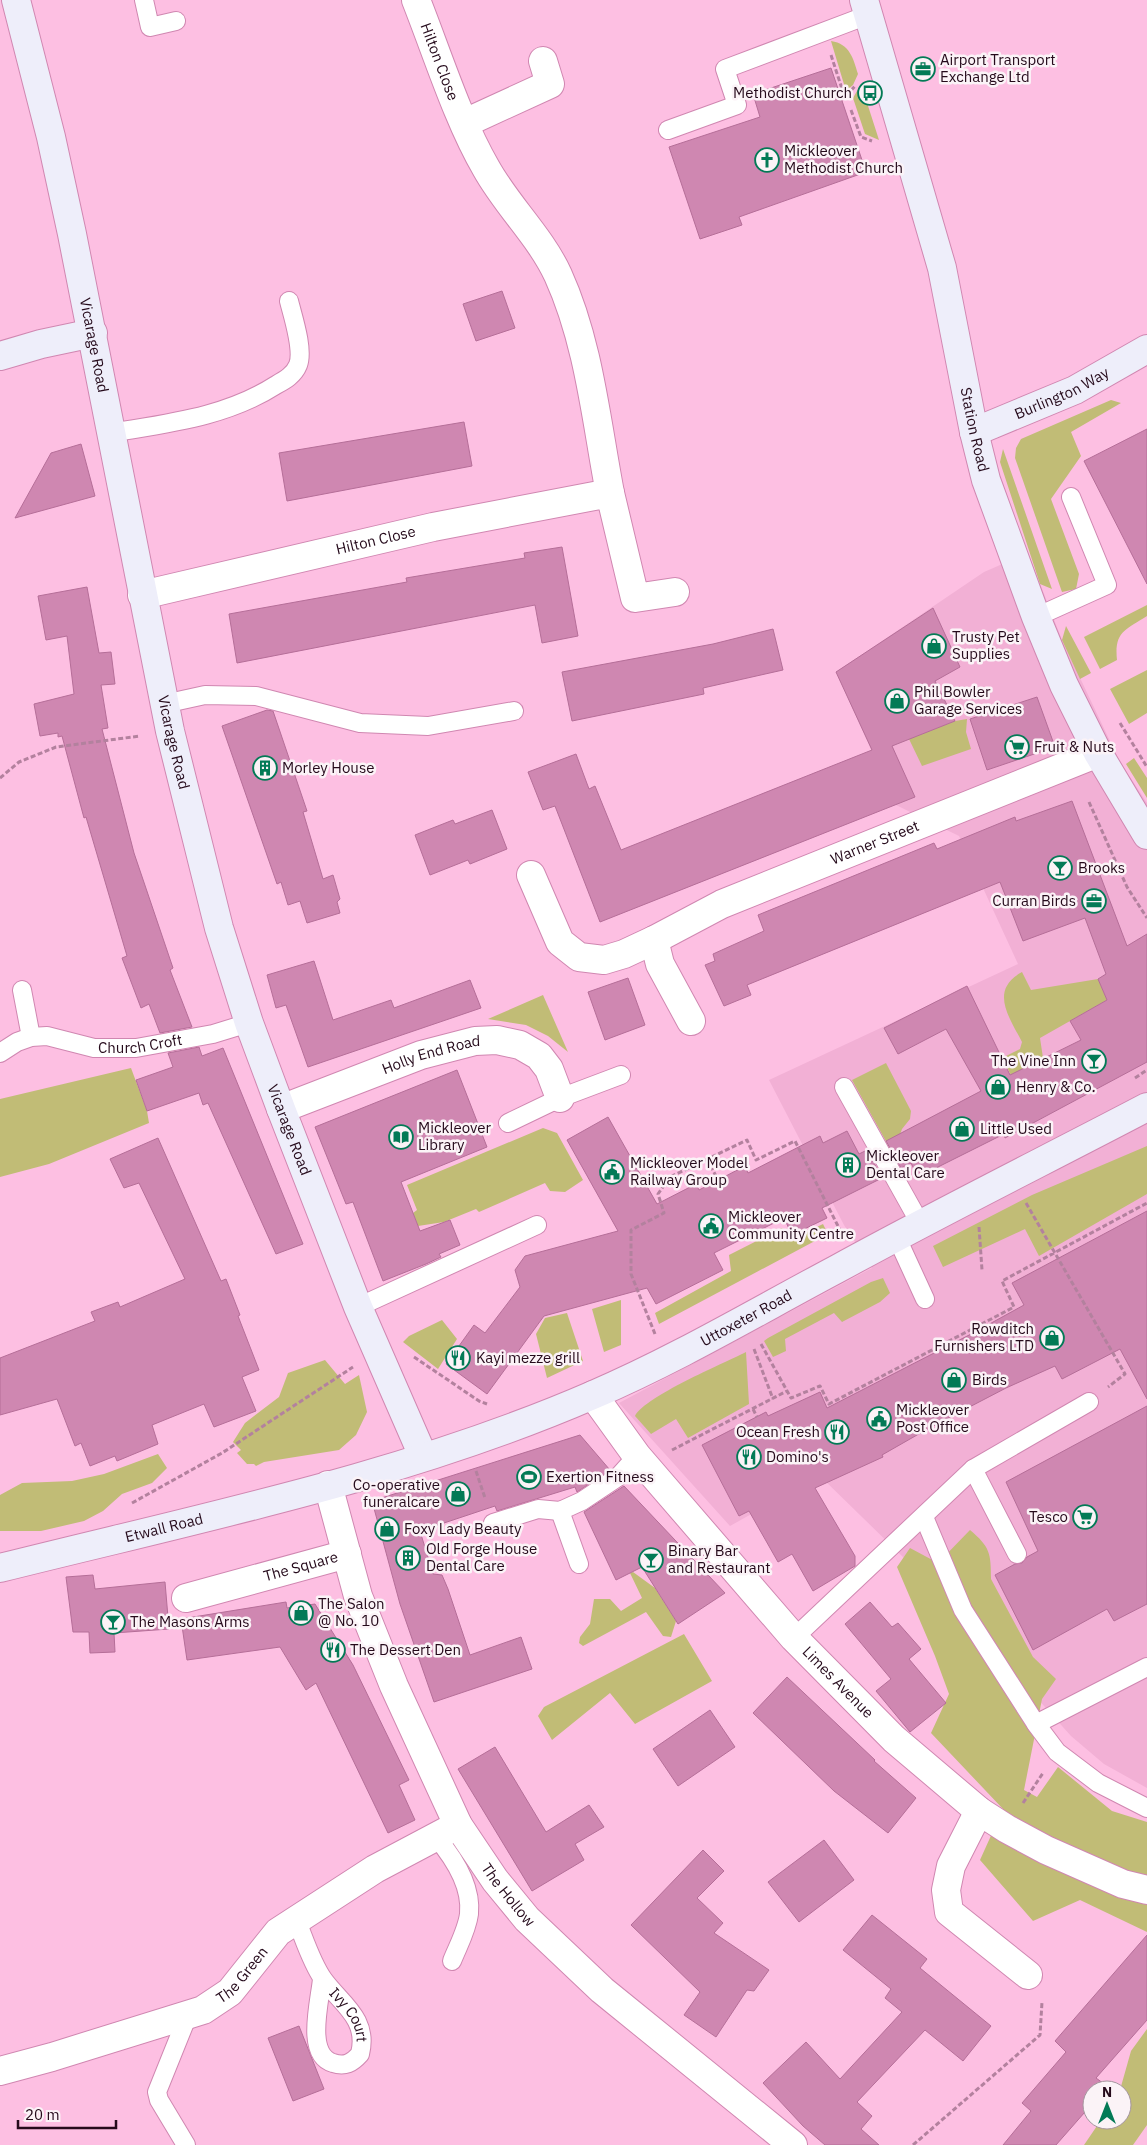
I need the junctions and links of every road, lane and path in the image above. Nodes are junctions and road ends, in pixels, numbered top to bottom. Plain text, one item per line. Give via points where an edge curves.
1 (16, 0) edge
2 (144, 0) edge
3 (416, 0) edge
4 (866, 7) edge
5 (176, 21) dead end
6 (824, 32) junction
7 (544, 62) dead end
8 (853, 90) dead end
9 (852, 110) dead end
10 (465, 123) junction
11 (668, 130) dead end
12 (877, 142) dead end
13 (289, 301) dead end
14 (93, 334) junction
15 (1147, 350) edge
16 (0, 356) edge
17 (974, 432) junction
18 (111, 433) junction
19 (610, 493) junction
20 (1071, 497) dead end
21 (674, 592) dead end
22 (142, 595) junction
23 (1036, 617) junction
24 (164, 704) junction
25 (514, 711) dead end
26 (170, 731) junction
27 (1098, 753) junction
28 (1072, 764) junction
29 (0, 778) edge
30 (1147, 835) edge
31 (531, 875) dead end
32 (1147, 918) edge
33 (654, 940) junction
34 (22, 990) dead end
35 (691, 1021) dead end
36 (249, 1023) junction
37 (31, 1037) junction
38 (0, 1053) edge
39 (622, 1075) dead end
40 (844, 1087) dead end
41 (560, 1098) junction
42 (1147, 1107) edge
43 (281, 1109) junction
44 (508, 1124) dead end
45 (707, 1159) junction
46 (718, 1180) dead end
47 (1026, 1202) dead end
48 (1147, 1203) edge
49 (537, 1225) dead end
50 (921, 1225) junction
51 (979, 1226) dead end
52 (843, 1235) dead end
53 (897, 1238) junction
54 (1055, 1252) junction
55 (982, 1270) dead end
56 (926, 1299) dead end
57 (358, 1307) junction
58 (652, 1327) dead end
59 (749, 1330) junction
60 (664, 1331) dead end
61 (650, 1339) dead end
62 (377, 1351) junction
63 (787, 1391) junction
64 (593, 1396) junction
65 (773, 1399) junction
66 (1089, 1402) joint
67 (494, 1406) dead end
68 (752, 1408) junction
69 (757, 1417) dead end
70 (470, 1441) junction
71 (669, 1451) dead end
72 (423, 1456) junction
73 (636, 1456) junction
74 (973, 1469) junction
75 (328, 1486) junction
76 (130, 1504) dead end
77 (560, 1512) junction
78 (924, 1517) junction
79 (493, 1523) joint
80 (347, 1554) junction
81 (1017, 1554) dead end
82 (579, 1564) dead end
83 (0, 1568) edge
84 (186, 1598) dead end
85 (794, 1638) junction
86 (1147, 1667) edge
87 (1036, 1724) junction
88 (1057, 1752) junction
89 (1147, 1808) edge
90 (979, 1811) junction
91 (1007, 1829) junction
92 (447, 1831) junction
93 (1147, 1890) edge
94 (296, 1920) junction
95 (452, 1961) dead end
96 (1028, 1975) joint
97 (322, 1978) dead end
98 (188, 2015) junction
99 (0, 2071) edge
100 (186, 2145) edge
101 (793, 2145) edge
102 (912, 2145) edge

1 - 14 street, Vicarage Road via 51,137
2 - 5 lane via 150,27
3 - 10 street, Hilton Close
4 - 6 lane
4 - 17 street, Station Road via 942,268
6 - 8 path via 843,92 847,97
6 - 11 lane via 725,69 737,105
7 - 10 street via 550,84
9 - 12 path via 861,137
10 - 19 street, Hilton Close via 484,167 545,253 570,305 589,376
13 - 18 lane via 300,354 295,372 285,380 238,406 202,417
14 - 16 street
14 - 18 street, Vicarage Road
15 - 17 street, Burlington Way via 1075,390
17 - 23 street, Station Road via 986,480
18 - 22 street, Vicarage Road
19 - 21 street, Hilton Close via 635,598
19 - 22 street, Hilton Close via 433,528
20 - 23 lane via 1107,585
22 - 24 street, Vicarage Road
23 - 27 street, Station Road via 1064,685
24 - 25 lane via 205,695 256,696 360,723 428,726
24 - 26 street, Vicarage Road
26 - 29 path via 56,747 19,762
26 - 36 street, Vicarage Road via 219,928
27 - 28 street, Warner Street
27 - 30 street, Station Road
28 - 32 path via 1127,887
28 - 33 street, Warner Street via 722,904
31 - 33 street, Warner Street via 560,942 579,957 604,960
33 - 35 street via 660,964
34 - 37 lane
36 - 37 lane, Church Croft via 213,1034 136,1048 94,1048 48,1036
36 - 43 street, Vicarage Road
37 - 38 lane, Church Croft
39 - 41 lane
40 - 50 lane
41 - 43 street, Holly End Road via 549,1069 539,1056 520,1046 497,1040 475,1041 421,1055
41 - 44 lane
42 - 50 street, Uttoxeter Road
43 - 57 street, Vicarage Road
45 - 46 path
45 - 52 path via 747,1140 756,1160 795,1141
45 - 58 path via 670,1177 658,1194 664,1213 631,1230 631,1274
47 - 54 path
48 - 54 path
49 - 57 lane
50 - 53 street, Uttoxeter Road
51 - 55 path
53 - 56 lane
53 - 59 street, Uttoxeter Road
54 - 63 path via 1002,1281 1014,1307 829,1404 820,1386 791,1398
54 - 66 path via 1125,1374
57 - 62 street, Vicarage Road
59 - 63 path
59 - 64 street, Uttoxeter Road via 663,1363
59 - 65 path via 756,1358
60 - 61 path
62 - 67 path via 397,1345 479,1401
62 - 72 street, Vicarage Road
62 - 76 path via 222,1454
63 - 65 path
64 - 70 street, Uttoxeter Road
64 - 73 street, Limes Avenue
65 - 68 path
66 - 74 lane
68 - 69 path
68 - 71 path
70 - 72 street, Uttoxeter Road
70 - 79 path
72 - 75 street, Uttoxeter Road
73 - 77 lane via 618,1477
73 - 85 street, Limes Avenue
74 - 78 lane
74 - 81 lane
75 - 80 street, The Square
75 - 83 street, Etwall Road
77 - 79 lane via 538,1509
77 - 82 lane
78 - 85 lane
78 - 87 lane via 964,1610
80 - 84 street, The Square
80 - 92 street, The Hollow via 358,1596
85 - 90 street, Limes Avenue via 894,1739
86 - 87 lane
87 - 88 lane
88 - 89 lane via 1098,1784
88 - 91 path
90 - 91 street, Limes Avenue
90 - 96 street via 951,1866 946,1890 949,1912
91 - 93 street, Limes Avenue via 1123,1884
92 - 94 street, The Green via 375,1869
92 - 95 lane via 450,1853 469,1898 469,1914
92 - 101 street, The Hollow via 501,1886 527,1919 602,1990
94 - 97 lane, Ivy Court
94 - 98 street, The Green via 278,1932 230,1992 203,2010
96 - 102 path via 1043,2004 1040,2035
98 - 99 street, The Green
98 - 100 lane via 157,2092 158,2100

